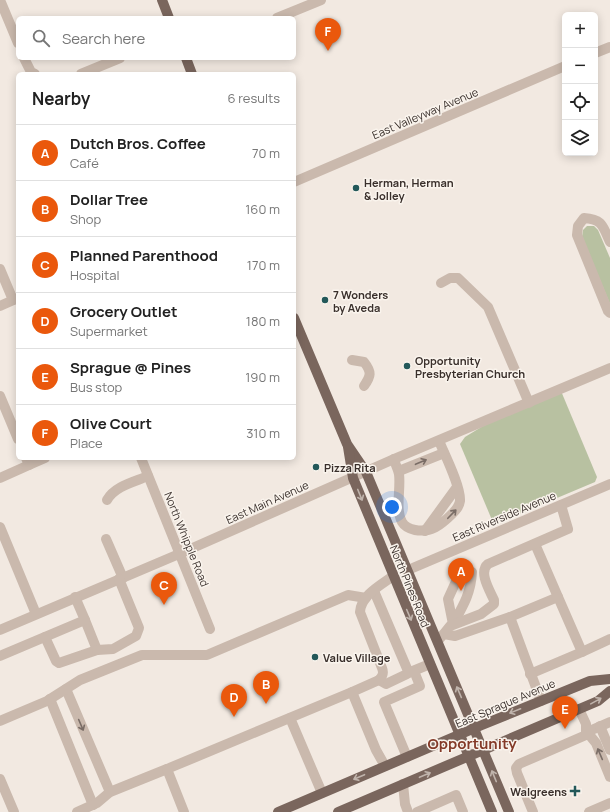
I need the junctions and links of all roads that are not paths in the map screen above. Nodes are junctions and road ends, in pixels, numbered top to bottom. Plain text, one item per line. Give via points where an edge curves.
1 (0, 0) edge
2 (162, 0) edge
3 (321, 0) edge
4 (168, 16) edge
5 (282, 16) edge
6 (16, 38) edge
7 (610, 47) edge
8 (598, 52) edge
9 (115, 60) edge
10 (187, 60) edge
11 (562, 67) edge
12 (86, 72) edge
13 (191, 72) edge
14 (296, 181) edge
15 (610, 242) edge
16 (0, 270) edge
17 (441, 283) dead end
18 (16, 299) edge
19 (0, 306) edge
20 (610, 313) edge
21 (296, 323) edge
22 (352, 360) dead end
23 (610, 368) edge
24 (364, 386) dead end
25 (0, 396) edge
26 (529, 402) junction
27 (16, 434) edge
28 (439, 440) junction
29 (347, 444) junction
30 (444, 453) junction
31 (142, 460) edge
32 (394, 460) junction
33 (27, 461) edge
34 (366, 472) junction
35 (399, 472) junction
36 (148, 476) junction
37 (0, 478) edge
38 (352, 478) junction
39 (610, 484) edge
40 (107, 500) dead end
41 (560, 505) junction
42 (0, 527) edge
43 (106, 539) dead end
44 (535, 544) junction
45 (179, 554) junction
46 (408, 570) junction
47 (393, 576) junction
48 (121, 578) junction
49 (374, 591) junction
50 (558, 597) junction
51 (75, 598) junction
52 (366, 598) junction
53 (488, 610) junction
54 (36, 614) junction
55 (510, 617) junction
56 (85, 620) junction
57 (494, 623) junction
58 (210, 629) dead end
59 (0, 630) edge
60 (45, 637) junction
61 (441, 638) junction
62 (610, 639) edge
63 (97, 650) junction
64 (582, 652) junction
65 (0, 656) edge
66 (430, 664) junction
67 (411, 672) junction
68 (530, 674) junction
69 (610, 679) edge
70 (379, 680) junction
71 (66, 689) junction
72 (610, 691) edge
73 (352, 692) junction
74 (50, 699) junction
75 (541, 701) junction
76 (579, 709) junction
77 (290, 718) junction
78 (0, 720) edge
79 (605, 724) edge
80 (474, 728) junction
81 (587, 732) junction
82 (459, 734) junction
83 (483, 750) junction
84 (610, 750) edge
85 (469, 756) junction
86 (407, 757) junction
87 (385, 766) junction
88 (166, 769) junction
89 (610, 777) edge
90 (0, 779) edge
91 (403, 784) junction
92 (110, 792) junction
93 (322, 793) junction
94 (4, 800) edge
95 (610, 803) edge
96 (93, 805) junction
97 (352, 810) edge
98 (80, 811) edge
99 (14, 812) edge
100 (184, 812) edge
101 (278, 812) edge
102 (338, 812) edge
103 (408, 812) edge
104 (417, 812) edge
105 (463, 812) edge
106 (492, 812) edge
107 (509, 812) edge
108 (533, 812) edge
109 (589, 812) edge

1 - 6 street
2 - 4 main road
3 - 5 street
7 - 8 street
9 - 12 street
10 - 13 main road
11 - 14 street, East Valleyway Avenue
15 - 20 street via 602,225 594,219 584,218 578,226 577,235
16 - 18 street
17 - 26 street via 450,278 458,278 488,307
18 - 19 street
21 - 29 main road, North Pines Road
22 - 24 street via 364,362 370,370
23 - 26 street, East Main Avenue
25 - 27 street
26 - 28 street, East Main Avenue
28 - 30 street
28 - 32 street, East Main Avenue
29 - 34 main road, North Pines Road
29 - 38 main road, North Pines Road
35 -> 30 street
35 -> 30 street via 400,513 405,526 425,531 438,527 458,508 460,502
31 - 36 street, North Whipple Road
32 - 34 street, East Main Avenue
32 - 35 street
33 - 37 street
34 - 38 street, East Main Avenue
34 - 46 main road, North Pines Road
36 - 40 street via 118,488
36 - 45 street, North Whipple Road
38 - 45 street, East Main Avenue
38 -> 47 main road, North Pines Road
39 - 41 street, East Riverside Avenue
41 - 44 street via 568,529
41 - 46 street, East Riverside Avenue
42 - 54 street
43 - 48 street
44 - 50 street
44 - 53 street via 485,566 484,574 494,600 494,604
45 - 48 street, East Main Avenue
45 - 58 street, North Whipple Road
46 - 61 main road, North Pines Road
47 - 49 street
47 -> 66 main road, North Pines Road
48 - 51 street, East Main Avenue
48 - 63 street via 139,628 136,636 113,649
49 - 52 street
49 - 67 street
50 - 55 street
50 - 64 street
51 - 54 street, East Main Avenue
51 - 56 street
52 - 70 street via 360,612 384,673
52 - 71 street via 348,594 207,655 142,655 80,680
53 - 57 street
53 - 61 street via 450,626
54 - 59 street, East Main Avenue
55 - 57 street
55 - 68 street
56 - 60 street
56 - 63 street
57 - 61 street
60 - 63 street via 59,663
60 - 65 street
80 -> 61 main road, North Pines Road
62 - 64 street
64 - 68 street
66 - 67 street
66 - 82 main road, North Pines Road
67 - 70 street via 386,684
67 - 86 street via 420,686 384,702
68 - 75 street
69 - 75 main road, East Sprague Avenue via 590,681
70 - 73 street
71 - 74 street
71 -> 92 street
76 -> 72 main road via 598,701
73 - 77 street
73 - 87 street
74 - 78 street
74 - 96 street
75 -> 80 main road, East Sprague Avenue
76 - 81 street
76 - 83 main road
77 - 88 street
77 - 93 street
79 - 81 street
79 - 84 street
80 - 82 main road, East Sprague Avenue
80 - 83 main road, North Pines Road
89 -> 81 street via 596,743
81 - 108 street via 584,737 519,764 516,770
82 - 85 main road, North Pines Road
82 - 86 main road, East Sprague Avenue
83 - 85 main road
107 -> 83 main road, North Pines Road
91 -> 85 main road
85 - 106 main road, North Pines Road
86 - 87 main road, East Sprague Avenue
87 -> 93 main road, East Sprague Avenue
88 - 92 street
88 - 100 street
90 - 94 street
91 - 97 main road
91 - 103 street
92 - 96 street
93 - 101 main road, East Sprague Avenue
94 - 99 street
95 - 109 street
96 - 98 street
97 - 102 main road
104 - 105 street via 456,795

